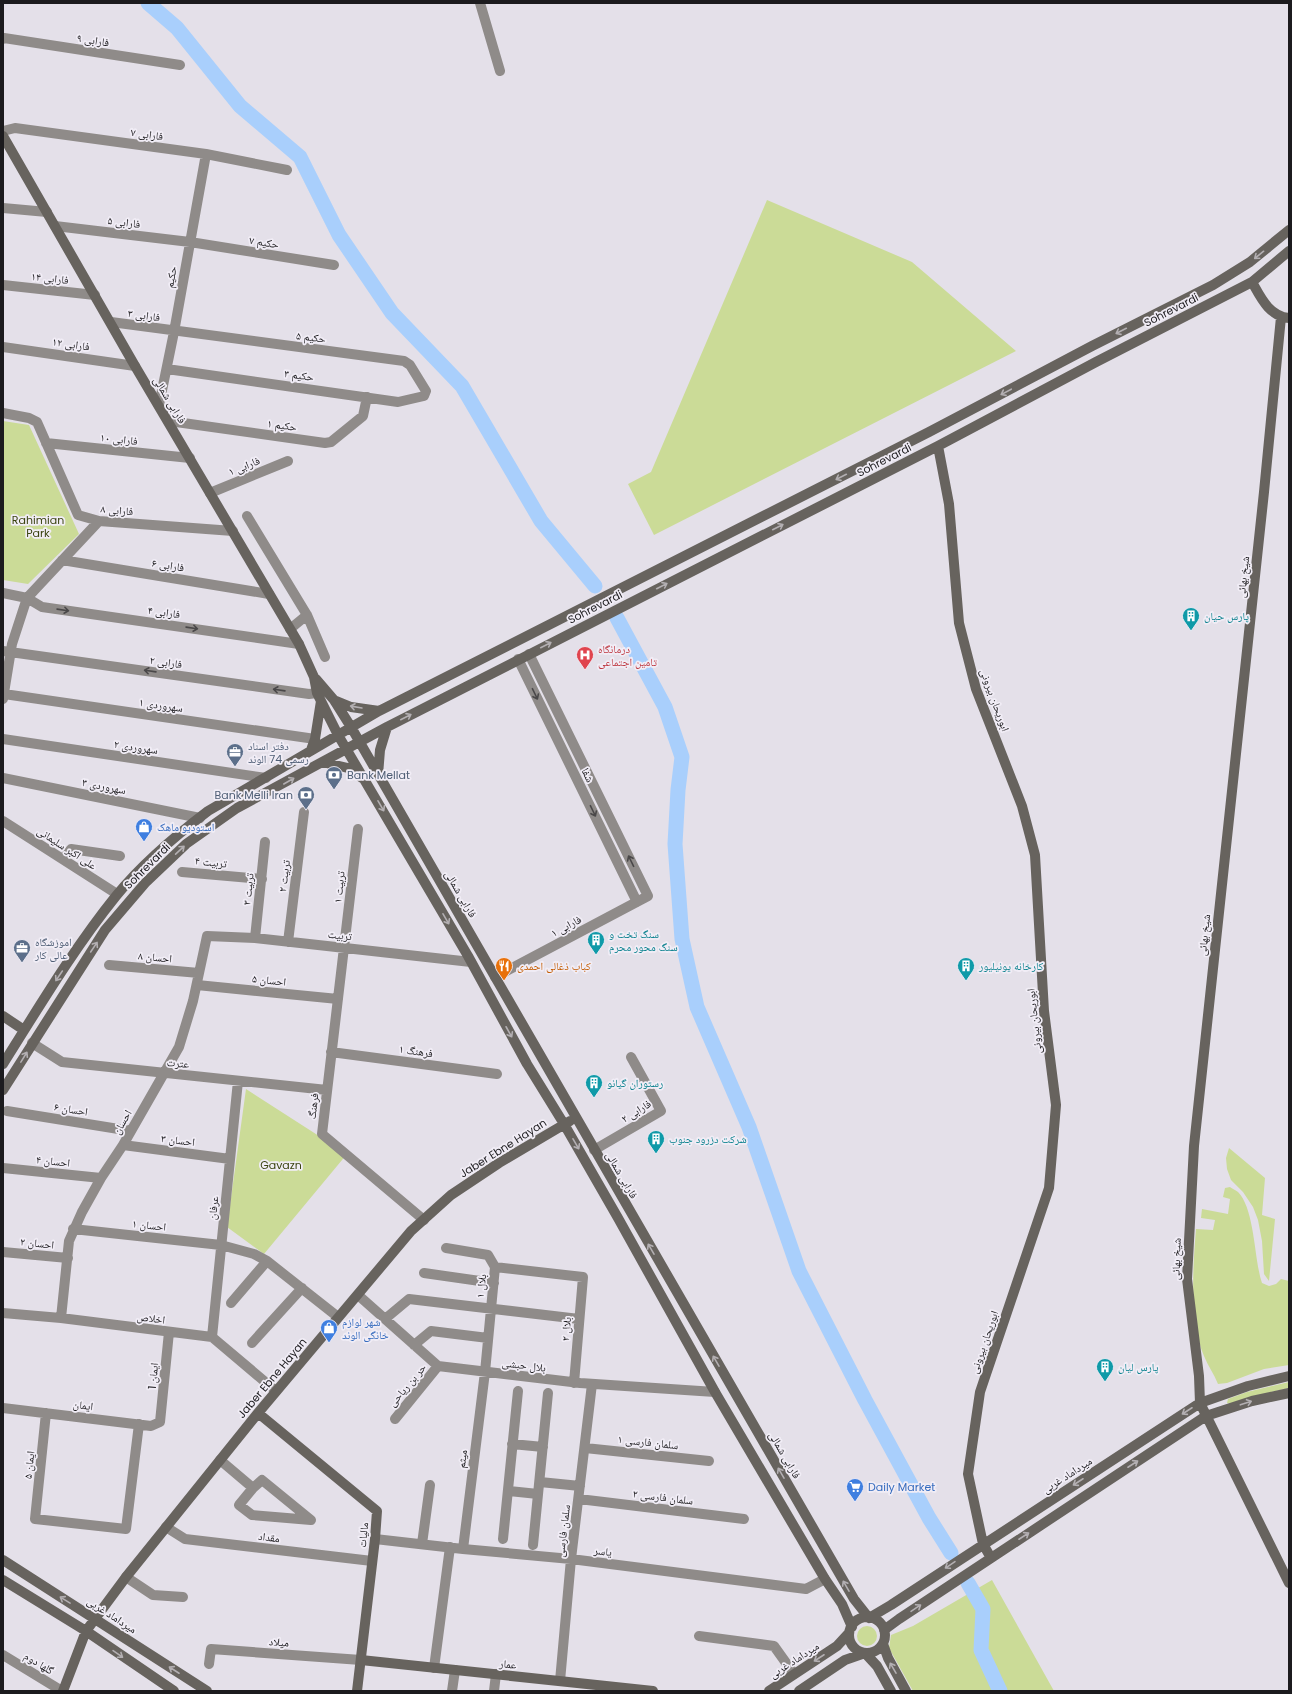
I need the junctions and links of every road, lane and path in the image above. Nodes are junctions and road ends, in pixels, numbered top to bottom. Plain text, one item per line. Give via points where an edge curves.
1 (480, 3) edge
2 (3, 40) edge
3 (180, 65) dead end
4 (500, 71) dead end
5 (3, 131) edge
6 (3, 136) edge
7 (206, 154) junction
8 (287, 170) dead end
9 (3, 208) edge
10 (47, 212) junction
11 (55, 226) junction
12 (1289, 230) edge
13 (190, 242) junction
14 (1289, 251) edge
15 (334, 265) dead end
16 (1252, 282) junction
17 (3, 285) edge
18 (95, 295) junction
19 (1285, 318) edge
20 (111, 322) junction
21 (174, 332) junction
22 (3, 347) edge
23 (136, 366) junction
24 (167, 369) junction
25 (426, 395) joint
26 (367, 397) junction
27 (159, 404) junction
28 (3, 413) edge
29 (169, 421) junction
30 (46, 443) junction
31 (938, 446) junction
32 (190, 458) junction
33 (288, 461) dead end
34 (210, 492) junction
35 (247, 516) dead end
36 (99, 521) junction
37 (233, 531) junction
38 (62, 560) junction
39 (3, 593) edge
40 (269, 594) junction
41 (27, 598) junction
42 (307, 616) junction
43 (290, 629) junction
44 (299, 644) junction
45 (7, 651) edge
46 (529, 654) junction
47 (325, 657) dead end
48 (518, 659) junction
49 (537, 670) junction
50 (526, 676) junction
51 (314, 677) junction
52 (3, 696) edge
53 (319, 697) junction
54 (334, 700) junction
55 (379, 711) junction
56 (351, 727) junction
57 (387, 727) junction
58 (338, 735) junction
59 (3, 739) edge
60 (315, 739) junction
61 (359, 742) junction
62 (574, 744) junction
63 (347, 749) junction
64 (312, 750) junction
65 (562, 750) junction
66 (322, 762) junction
67 (378, 775) junction
68 (3, 778) edge
69 (266, 778) junction
70 (383, 784) junction
71 (369, 785) junction
72 (304, 812) dead end
73 (200, 818) junction
74 (3, 821) edge
75 (358, 829) dead end
76 (265, 842) dead end
77 (120, 856) dead end
78 (63, 859) junction
79 (182, 872) dead end
80 (262, 879) junction
81 (117, 894) junction
82 (648, 896) joint
83 (637, 902) junction
84 (207, 936) joint
85 (255, 938) junction
86 (288, 942) junction
87 (345, 948) junction
88 (471, 962) junction
89 (109, 965) dead end
90 (199, 973) junction
91 (495, 977) junction
92 (197, 985) junction
93 (338, 999) junction
94 (3, 1016) edge
95 (24, 1030) junction
96 (32, 1043) junction
97 (331, 1052) junction
98 (632, 1057) dead end
99 (3, 1064) edge
100 (164, 1074) junction
101 (497, 1074) dead end
102 (238, 1081) junction
103 (3, 1090) edge
104 (327, 1090) junction
105 (7, 1111) dead end
106 (575, 1117) junction
107 (564, 1124) junction
108 (131, 1131) junction
109 (123, 1145) junction
110 (594, 1150) junction
111 (230, 1159) junction
112 (3, 1168) edge
113 (101, 1178) junction
114 (424, 1220) junction
115 (73, 1229) junction
116 (221, 1245) junction
117 (446, 1248) dead end
118 (3, 1252) edge
119 (68, 1258) junction
120 (267, 1261) junction
121 (495, 1267) junction
122 (424, 1273) dead end
123 (583, 1277) joint
124 (494, 1282) junction
125 (302, 1288) junction
126 (358, 1294) junction
127 (231, 1303) dead end
128 (491, 1310) junction
129 (3, 1314) edge
130 (338, 1317) junction
131 (61, 1318) junction
132 (385, 1319) junction
133 (579, 1319) junction
134 (169, 1332) junction
135 (212, 1337) junction
136 (488, 1338) junction
137 (252, 1343) dead end
138 (414, 1345) junction
139 (438, 1366) junction
140 (485, 1372) junction
141 (1289, 1376) edge
142 (574, 1383) junction
143 (592, 1384) junction
144 (276, 1391) junction
145 (518, 1391) dead end
146 (714, 1392) junction
147 (548, 1393) dead end
148 (1289, 1393) edge
149 (1200, 1403) junction
150 (3, 1408) edge
151 (46, 1413) junction
152 (258, 1413) junction
153 (1206, 1416) junction
154 (394, 1418) dead end
155 (160, 1422) joint
156 (139, 1424) junction
157 (512, 1444) junction
158 (543, 1447) junction
159 (585, 1448) junction
160 (220, 1460) junction
161 (709, 1461) dead end
162 (540, 1482) junction
163 (430, 1485) dead end
164 (580, 1486) junction
165 (253, 1488) junction
166 (508, 1491) junction
167 (538, 1494) junction
168 (578, 1499) junction
169 (744, 1519) dead end
170 (166, 1527) junction
171 (376, 1539) junction
172 (503, 1539) dead end
173 (422, 1544) junction
174 (983, 1544) junction
175 (533, 1545) dead end
176 (450, 1548) junction
177 (463, 1549) junction
178 (991, 1558) junction
179 (571, 1559) junction
180 (3, 1560) edge
181 (372, 1561) junction
182 (126, 1577) junction
183 (825, 1579) junction
184 (3, 1580) edge
185 (1289, 1583) edge
186 (183, 1597) dead end
187 (869, 1618) junction
188 (95, 1619) junction
189 (850, 1630) junction
190 (884, 1630) junction
191 (86, 1632) junction
192 (699, 1636) dead end
193 (883, 1644) junction
194 (865, 1653) junction
195 (3, 1656) edge
196 (361, 1660) junction
197 (209, 1664) dead end
198 (434, 1668) junction
199 (454, 1670) junction
200 (496, 1674) junction
201 (794, 1674) junction
202 (560, 1681) junction
203 (62, 1691) edge
204 (174, 1691) edge
205 (207, 1691) edge
206 (357, 1691) edge
207 (452, 1691) edge
208 (494, 1691) edge
209 (654, 1691) edge
210 (769, 1691) edge
211 (799, 1691) edge
212 (891, 1691) edge
213 (906, 1691) edge

1 - 4 street
2 - 3 street, فارابی ۹ via 4,38
5 - 7 street, فارابی ۷ via 15,128
6 - 10 street, فارابی شمالی
7 - 8 street, فارابی ۷
7 - 13 street, حکیم
9 - 10 street
10 - 11 street, فارابی شمالی
11 - 13 street, فارابی ۵
11 - 18 street, فارابی شمالی
12 -> 55 street, Sohrevardi via 1250,262 1213,285
13 - 15 street, حکیم ۷
13 - 21 street, حکیم
14 - 16 street, Sohrevardi
16 - 19 street, شیخ بهائی via 1271,312
16 - 31 street, Sohrevardi
17 - 18 street, فارابی ۱۴
18 - 20 street, فارابی شمالی
19 - 149 street, شیخ بهائی via 1194,1146 1187,1279
20 - 21 street, فارابی ۳
20 - 23 street, فارابی شمالی
21 - 24 street, حکیم
21 - 25 street, حکیم ۵ via 404,361 410,365
22 - 23 street, فارابی ۱۲
23 - 27 street, فارابی شمالی
24 - 26 street, حکیم ۳
24 - 27 street, حکیم
25 - 26 street, حکیم ۳ via 398,402
26 - 29 street, حکیم ۱ via 363,416 331,442 325,443
27 - 29 street, فارابی شمالی
28 - 30 street via 34,419
29 - 32 street, فارابی شمالی
30 - 32 street, فارابی ۱۰
30 - 36 street, فارابی ۸ via 78,515
46 -> 31 street, Sohrevardi
31 - 174 street, ابوریحان بیرونی via 949,504 958,623 976,688 1022,806 1034,855 1044,1011 1056,1105 1049,1188 980,1392 968,1474
32 - 34 street, فارابی شمالی
33 - 34 street, فارابی ۱
34 - 37 street, فارابی شمالی
35 - 42 street
36 - 37 street, فارابی ۸
36 - 38 street
37 - 40 street, فارابی شمالی
38 - 40 street, فارابی ۶
38 - 41 street
39 - 41 street, فارابی ۴
40 - 43 street, فارابی شمالی
41 -> 44 street, فارابی ۴ via 42,607
41 - 45 street
42 - 43 street
42 - 47 street
43 - 44 street, فارابی شمالی
44 - 51 street, فارابی شمالی
45 - 52 street
53 -> 45 street, فارابی ۲
46 - 48 street, Sohrevardi
46 - 49 street, شفا
48 - 50 street, شفا
57 -> 48 street, Sohrevardi
49 - 50 street
49 - 62 street, شفا
50 -> 65 street, شفا
51 - 53 street, فارابی شمالی
51 - 54 street, فارابی شمالی
52 - 60 street, سهروردی ۱
53 - 58 street, فارابی شمالی
53 - 60 street
55 -> 54 street via 351,707
54 - 56 street, فارابی شمالی
55 - 56 street, Sohrevardi
56 - 58 street, Sohrevardi
56 - 61 street, فارابی شمالی
57 - 61 street, Sohrevardi
57 - 67 street via 380,750
58 - 63 street, فارابی شمالی
58 - 64 street, Sohrevardi
59 - 69 street, سهروردی ۲
60 - 64 street
61 - 63 street, Sohrevardi
61 - 67 street, فارابی شمالی
62 - 65 street
82 -> 62 street, شفا
63 - 66 street, Sohrevardi
63 - 71 street
64 - 69 street, Sohrevardi
65 -> 83 street, شفا
66 - 71 street via 348,768
96 -> 66 street, Sohrevardi via 105,930 146,882 186,844 237,808
67 - 70 street, فارابی شمالی
68 - 73 street, سهروردی ۳
69 - 73 street, Sohrevardi
70 - 71 street via 377,782
70 - 91 street, فارابی شمالی
71 -> 88 street
72 - 86 street, تربیت ۲
73 - 81 street, Sohrevardi via 183,830
74 - 78 street, علی اکبر سلیمانی
75 - 87 street, تربیت ۱
76 - 80 street, تربیت ۳
77 - 78 street via 71,849
78 - 81 street, علی اکبر سلیمانی
79 - 80 street, تربیت ۴
80 - 85 street, تربیت ۳
81 -> 95 street, Sohrevardi via 81,943
82 - 83 street, فارابی ۱
83 - 91 street, فارابی ۱
84 - 85 street, تربیت
84 - 90 street, احسان
85 - 86 street, تربیت
86 - 87 street, تربیت
87 - 88 street, تربیت
87 - 93 street, فرهنگ
88 -> 107 street via 527,1064
89 - 90 street, احسان ۸
90 - 92 street, احسان
91 - 106 street, فارابی شمالی
92 - 93 street, احسان ۵
92 - 100 street, احسان via 179,1047
93 - 97 street, فرهنگ
94 - 95 street
95 - 99 street, Sohrevardi
96 - 100 street, عترت via 62,1062
103 -> 96 street, Sohrevardi
97 - 101 street, فرهنگ ۱
97 - 104 street, فرهنگ
98 - 110 street, فارابی ۲ via 661,1111
100 - 102 street, عترت
100 - 108 street, احسان
102 - 104 street, عترت
102 - 111 street, عرفان
104 - 114 street, فرهنگ via 322,1134
105 - 108 street, احسان ۶
106 - 107 street, Jaber Ebne Hayan
106 - 110 street, فارابی شمالی
107 - 114 street, Jaber Ebne Hayan via 451,1195
107 -> 146 street
108 - 109 street, احسان
109 - 111 street, احسان ۳
109 - 113 street, احسان
187 -> 110 street, فارابی شمالی via 854,1598
111 - 116 street, عرفان
112 - 113 street, احسان ۴
113 - 115 street, احسان
114 - 126 street, Jaber Ebne Hayan via 411,1231
115 - 116 street, احسان ۱
115 - 119 street, احسان
116 - 120 street, احسان ۱ via 254,1254
116 - 135 street, عرفان
117 - 121 street via 488,1255
118 - 119 street, احسان ۲
119 - 131 street, احسان
120 - 125 street, احسان ۱
120 - 127 street
121 - 123 street, بلال ۱
121 - 124 street, بلال ۱
122 - 124 street
123 - 133 street, بلال ۲
124 - 128 street, بلال ۱
125 - 130 street, احسان ۱
125 - 137 street
126 - 130 street, Jaber Ebne Hayan
126 - 132 street
128 - 132 street via 409,1299
128 - 133 street
128 - 136 street, بلال ۱
129 - 131 street, اخلاص
130 - 144 street, Jaber Ebne Hayan
131 - 134 street, اخلاص
132 - 138 street
133 - 142 street, بلال ۲
134 - 135 street, اخلاص
134 - 155 street, ایمان 1
135 - 144 street
136 - 138 street via 431,1331
136 - 140 street, بلال ۱
138 - 139 street
139 - 140 street, بلال حبشی
139 - 154 street, حر بن ریاحی
140 - 142 street, بلال حبشی
140 - 177 street, میثم
141 - 149 street, میرداماد غربی via 1248,1386
142 - 143 street, بلال حبشی
143 - 146 street, بلال حبشی
143 - 159 street, سلمان فارسی
144 - 152 street, Jaber Ebne Hayan
145 - 157 street
146 - 183 street
147 - 158 street
153 -> 148 street via 1252,1401
149 - 153 street, شیخ بهائی
149 -> 174 street, میرداماد غربی
150 - 151 street, ایمان
151 - 156 street, ایمان
151 - 156 street, ایمان ۵ via 35,1519 126,1529
152 - 160 street, Jaber Ebne Hayan
152 - 171 street, مالیات via 377,1511
178 -> 153 street
153 - 185 street, شیخ بهائی
155 - 156 street, ایمان via 151,1426
157 - 158 street
157 - 166 street
158 - 162 street
159 - 161 street, سلمان فارسی ۱
159 - 164 street, سلمان فارسی
160 - 165 street
160 - 170 street, Jaber Ebne Hayan
162 - 164 street
162 - 167 street
163 - 173 street
164 - 168 street, سلمان فارسی
165 - 165 street via 262,1480 311,1520 252,1515 239,1505
166 - 167 street
166 - 172 street
167 - 175 street
168 - 169 street, سلمان فارسی ۲
168 - 179 street, سلمان فارسی
170 - 181 street, مقداد via 185,1539
170 - 182 street, Jaber Ebne Hayan
171 - 173 street, یاسر
171 - 181 street, مالیات
173 - 176 street, یاسر
174 - 178 street, ابوریحان بیرونی
174 -> 187 street, میرداماد غربی
176 - 177 street, یاسر
176 - 198 street
177 - 179 street, یاسر
190 -> 178 street
179 - 183 street, یاسر via 806,1589
179 - 202 street, سلمان فارسی
188 -> 180 street, میرداماد غربی
181 - 196 street, مالیات
182 - 186 street via 153,1595
182 - 188 street, Jaber Ebne Hayan
183 - 189 street via 842,1604
184 - 191 street
187 - 189 street via 859,1620
187 - 190 street via 878,1622
188 - 191 street, Jaber Ebne Hayan
205 -> 188 street, میرداماد غربی
189 - 194 street via 852,1644
189 -> 201 street, میرداماد غربی via 837,1646
190 - 193 street
191 - 203 street, Jaber Ebne Hayan
191 -> 204 street
192 - 201 street via 774,1646
193 - 194 street via 875,1651
213 -> 193 street
194 - 211 street via 845,1660
194 - 212 street via 877,1666
195 - 203 street, گلها دوم
196 - 197 street, میلاد via 211,1649
196 - 198 street, عمار
196 - 206 street, مالیات
198 - 199 street, عمار
199 - 200 street, عمار
199 - 207 street
200 - 202 street, عمار
200 - 208 street
201 - 210 street, میرداماد غربی
202 - 209 street, عمار

